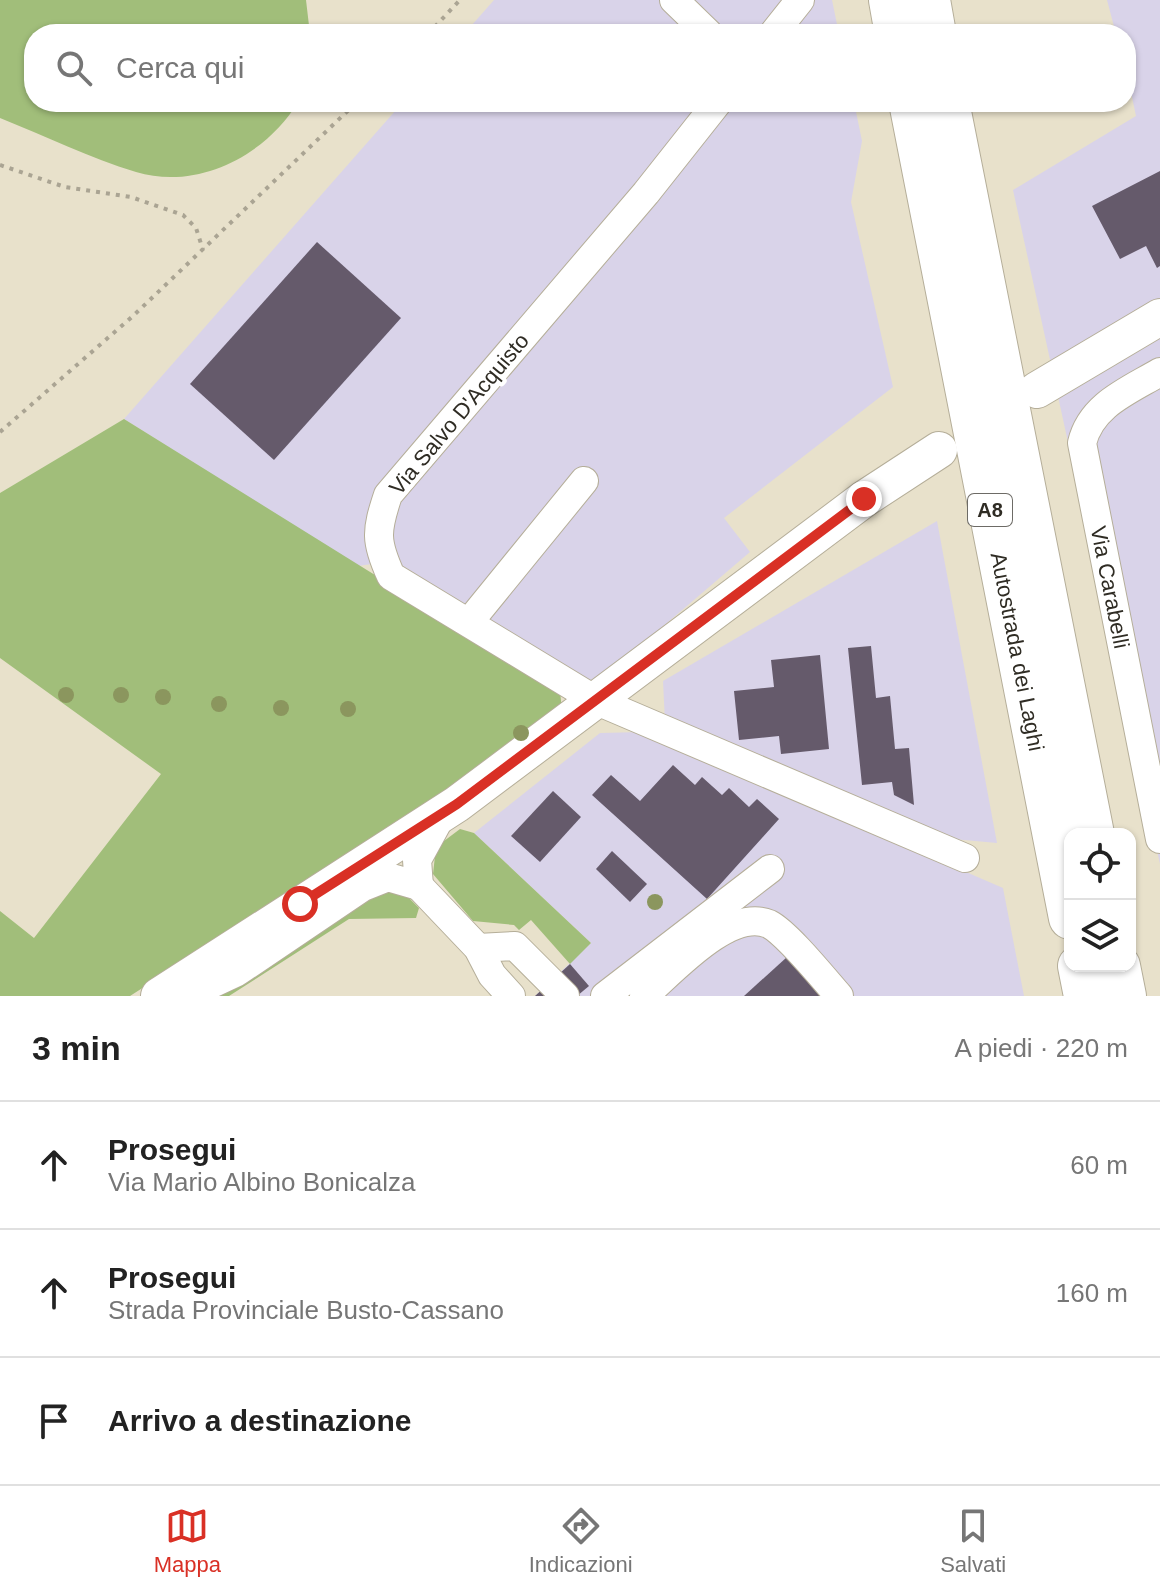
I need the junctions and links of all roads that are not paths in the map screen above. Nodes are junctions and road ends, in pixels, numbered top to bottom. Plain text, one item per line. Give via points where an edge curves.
1 (674, 0) edge
2 (800, 0) edge
3 (890, 0) edge
4 (929, 0) edge
5 (699, 24) edge
6 (781, 24) edge
7 (894, 24) edge
8 (933, 24) edge
9 (710, 112) edge
10 (912, 112) edge
11 (950, 112) edge
12 (1160, 317) edge
13 (1160, 372) edge
14 (1037, 390) dead end
15 (939, 450) dead end
16 (584, 481) dead end
17 (470, 621) junction
18 (597, 701) junction
19 (450, 808) junction
20 (1092, 828) edge
21 (1160, 839) edge
22 (965, 858) dead end
23 (770, 869) dead end
24 (419, 886) junction
25 (1066, 900) edge
26 (478, 948) junction
27 (1076, 972) edge
28 (1079, 972) edge
29 (1120, 972) edge
30 (163, 994) edge
31 (511, 996) edge
32 (565, 996) edge
33 (605, 996) edge
34 (644, 996) edge
35 (839, 996) edge
36 (1072, 996) edge
37 (1085, 996) edge
38 (1125, 996) edge

1 - 5 street
2 - 6 street
3 - 7 highway
4 - 8 highway
9 - 17 street, Via Salvo D'Acquisto via 388,495 378,525 378,548 391,576
10 - 25 highway, Autostrada dei Laghi / A8
11 - 20 highway, Autostrada dei Laghi / A8
12 - 14 main road
13 - 21 street, Via Carabelli via 1098,410 1082,443
15 - 18 main road via 864,499
16 - 17 street
17 - 18 street, Via Salvo D'Acquisto
18 - 19 main road
18 - 22 street, Via Salvo D'Acquisto
19 - 24 street via 426,837 417,860
19 - 30 main road
23 - 33 street
24 - 26 street
24 - 30 street via 388,877 363,887 237,972 203,988
26 - 31 street
26 - 32 street via 515,946
27 - 36 highway
28 - 37 highway
29 - 38 highway
34 - 35 street via 723,929 745,922 769,924

